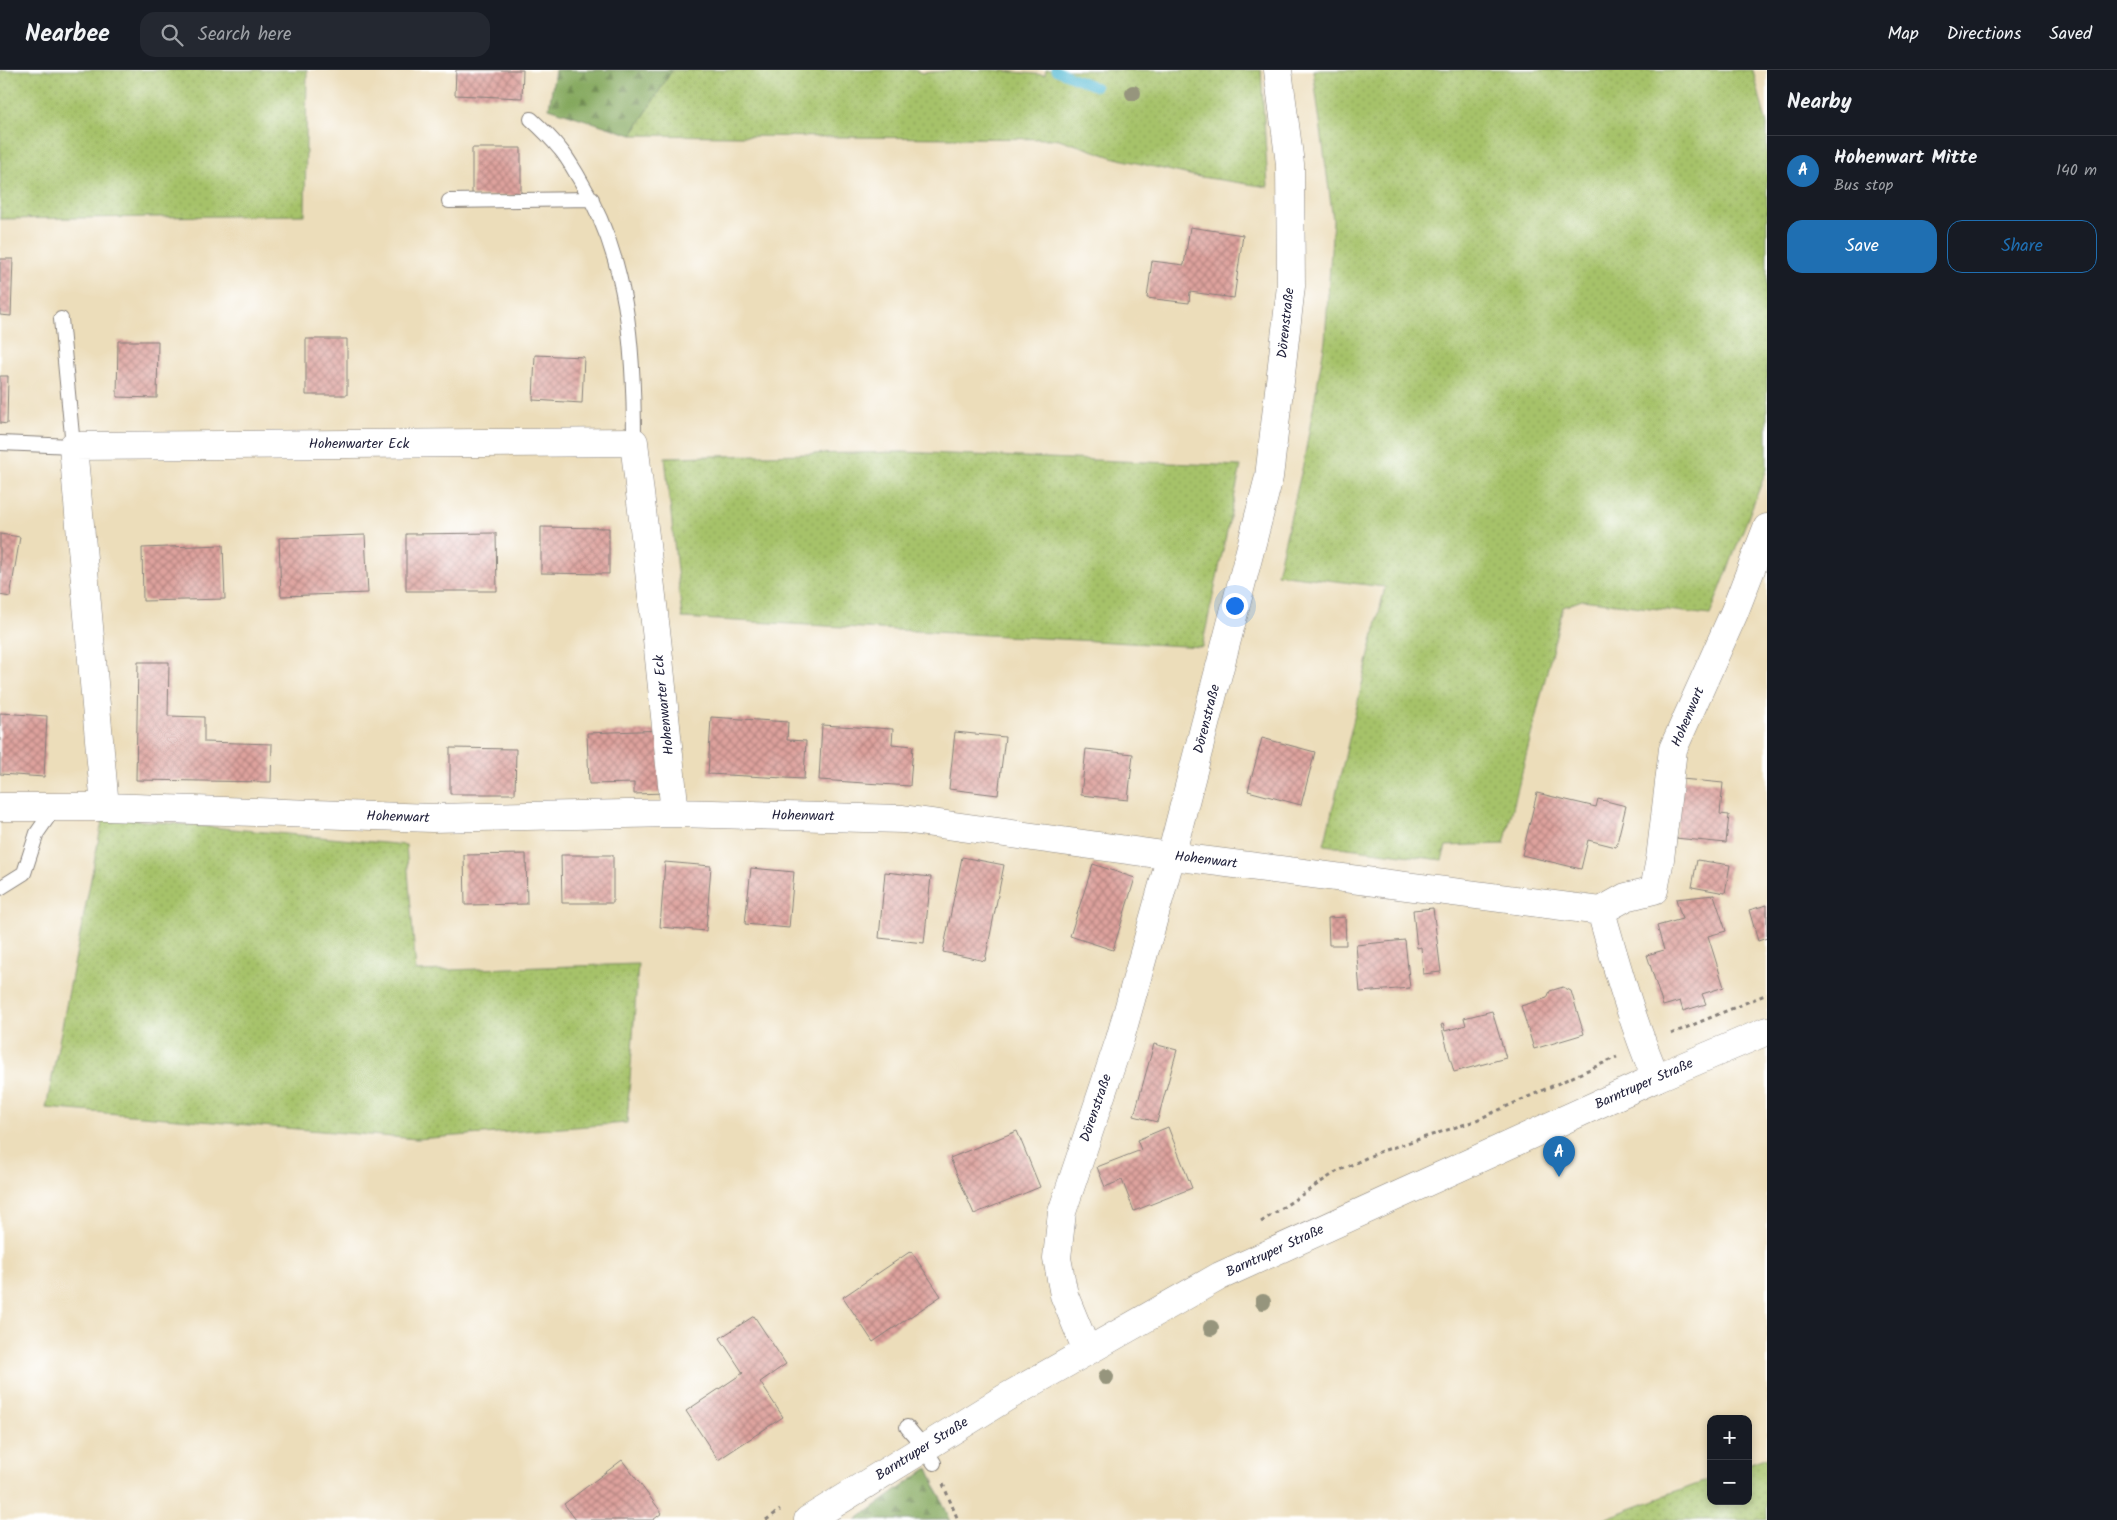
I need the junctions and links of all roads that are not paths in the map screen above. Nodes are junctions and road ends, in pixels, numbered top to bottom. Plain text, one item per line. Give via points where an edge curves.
1 (1278, 70) edge
2 (531, 118) dead end
3 (592, 199) junction
4 (449, 201) dead end
5 (62, 319) dead end
6 (634, 442) junction
7 (0, 443) edge
8 (73, 446) junction
9 (1767, 528) edge
10 (0, 807) edge
11 (105, 807) junction
12 (55, 808) junction
13 (675, 813) junction
14 (1171, 856) junction
15 (0, 888) edge
16 (1601, 911) junction
17 (1767, 1030) edge
18 (1656, 1078) junction
19 (1087, 1351) junction
20 (808, 1520) edge

1 - 14 street, Dörenstraße via 1290,164 1290,286 1269,477
2 - 3 lane via 561,149
3 - 4 lane
3 - 6 lane via 611,243 624,293 634,374
5 - 8 lane
6 - 8 street, Hohenwarter Eck
6 - 13 street, Hohenwarter Eck
7 - 8 lane
8 - 11 street
9 - 16 street, Hohenwart via 1734,613 1673,750 1654,890 1626,897
10 - 12 street, Hohenwart
11 - 12 street, Hohenwart
11 - 13 street, Hohenwart via 432,818
12 - 15 lane via 37,833 24,873
13 - 14 street, Hohenwart via 903,819
14 - 16 street, Hohenwart
14 - 19 street, Dörenstraße via 1120,1039 1062,1212 1057,1258 1064,1295
16 - 18 street via 1642,1046
17 - 18 street, Barntruper Straße
18 - 19 street, Barntruper Straße via 1220,1276
19 - 20 street, Barntruper Straße via 922,1445

